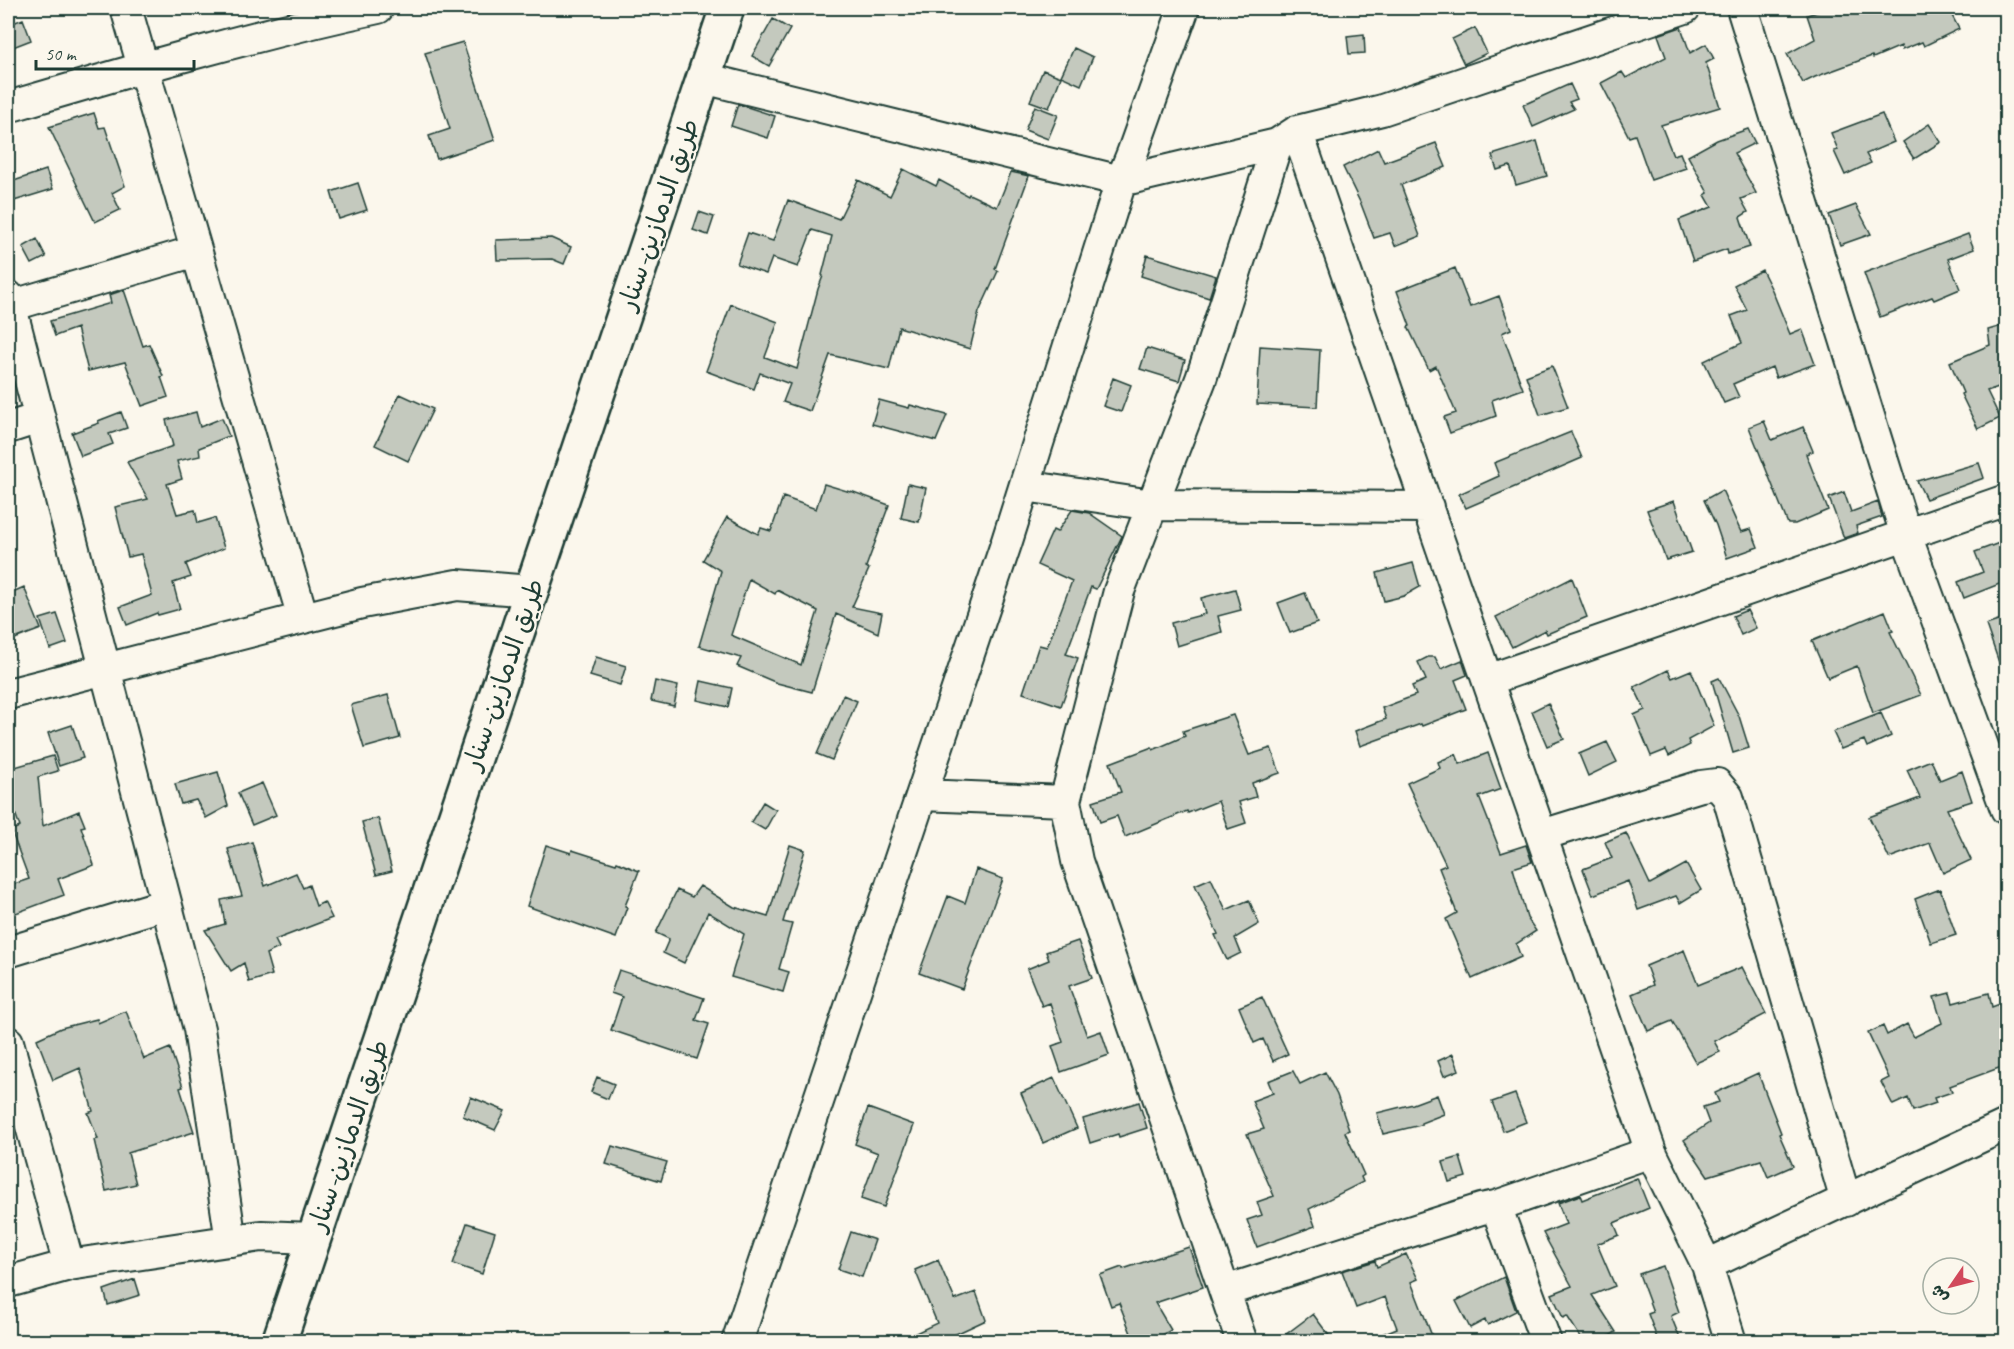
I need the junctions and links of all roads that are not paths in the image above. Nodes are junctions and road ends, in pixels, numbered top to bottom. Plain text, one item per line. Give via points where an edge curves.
1 (126, 8) edge
2 (378, 8) edge
3 (727, 8) edge
4 (1184, 8) edge
5 (1685, 8) edge
6 (1742, 8) edge
7 (322, 13) edge
8 (143, 67) junction
9 (703, 78) junction
10 (8, 107) edge
11 (1287, 138) junction
12 (1121, 181) junction
13 (196, 252) junction
14 (9, 301) edge
15 (39, 418) junction
16 (8, 428) edge
17 (1025, 486) junction
18 (2007, 500) edge
19 (1152, 505) junction
20 (1428, 507) junction
21 (1906, 535) junction
22 (531, 591) junction
23 (303, 618) junction
24 (106, 669) junction
25 (1488, 680) junction
26 (8, 694) edge
27 (921, 795) junction
28 (1065, 801) junction
29 (2007, 809) edge
30 (1542, 836) junction
31 (166, 904) junction
32 (8, 952) edge
33 (8, 1042) edge
34 (2007, 1125) edge
35 (1651, 1152) junction
36 (1846, 1201) junction
37 (1496, 1206) junction
38 (313, 1238) junction
39 (231, 1241) junction
40 (69, 1265) junction
41 (1707, 1265) junction
42 (8, 1282) edge
43 (1225, 1291) junction
44 (279, 1341) edge
45 (737, 1341) edge
46 (1242, 1341) edge
47 (1546, 1341) edge
48 (1731, 1341) edge

1 - 8 street
2 - 7 street
3 - 9 highway, طريق الدمازين-سنار
4 - 12 street
5 - 11 street via 1383,110
6 - 21 street
7 - 8 street
8 - 10 street
8 - 13 street
9 - 12 street
9 - 22 highway, طريق الدمازين-سنار
11 - 12 street
11 - 19 street via 1202,379
11 - 20 street
12 - 17 street
13 - 14 street
13 - 23 street
14 - 15 street
15 - 16 street
15 - 24 street
17 - 19 street
17 - 27 street
18 - 21 street
19 - 20 street
19 - 28 street via 1119,591
20 - 25 street
21 - 25 street
21 - 29 street
22 - 23 street via 457,585
22 - 38 highway, طريق الدمازين-سنار
23 - 24 street
24 - 26 street
24 - 31 street
25 - 30 street
27 - 28 street
27 - 45 street
28 - 43 street via 1077,861
30 - 35 street
30 - 36 street via 1701,786 1717,784 1728,796
31 - 32 street
31 - 39 street via 199,1029
33 - 40 street
34 - 36 street
35 - 37 street
35 - 41 street
36 - 41 street
37 - 43 street
37 - 47 street
38 - 39 street via 261,1236
38 - 44 highway, طريق الدمازين-سنار
39 - 40 street
40 - 42 street
41 - 48 street
43 - 46 street

